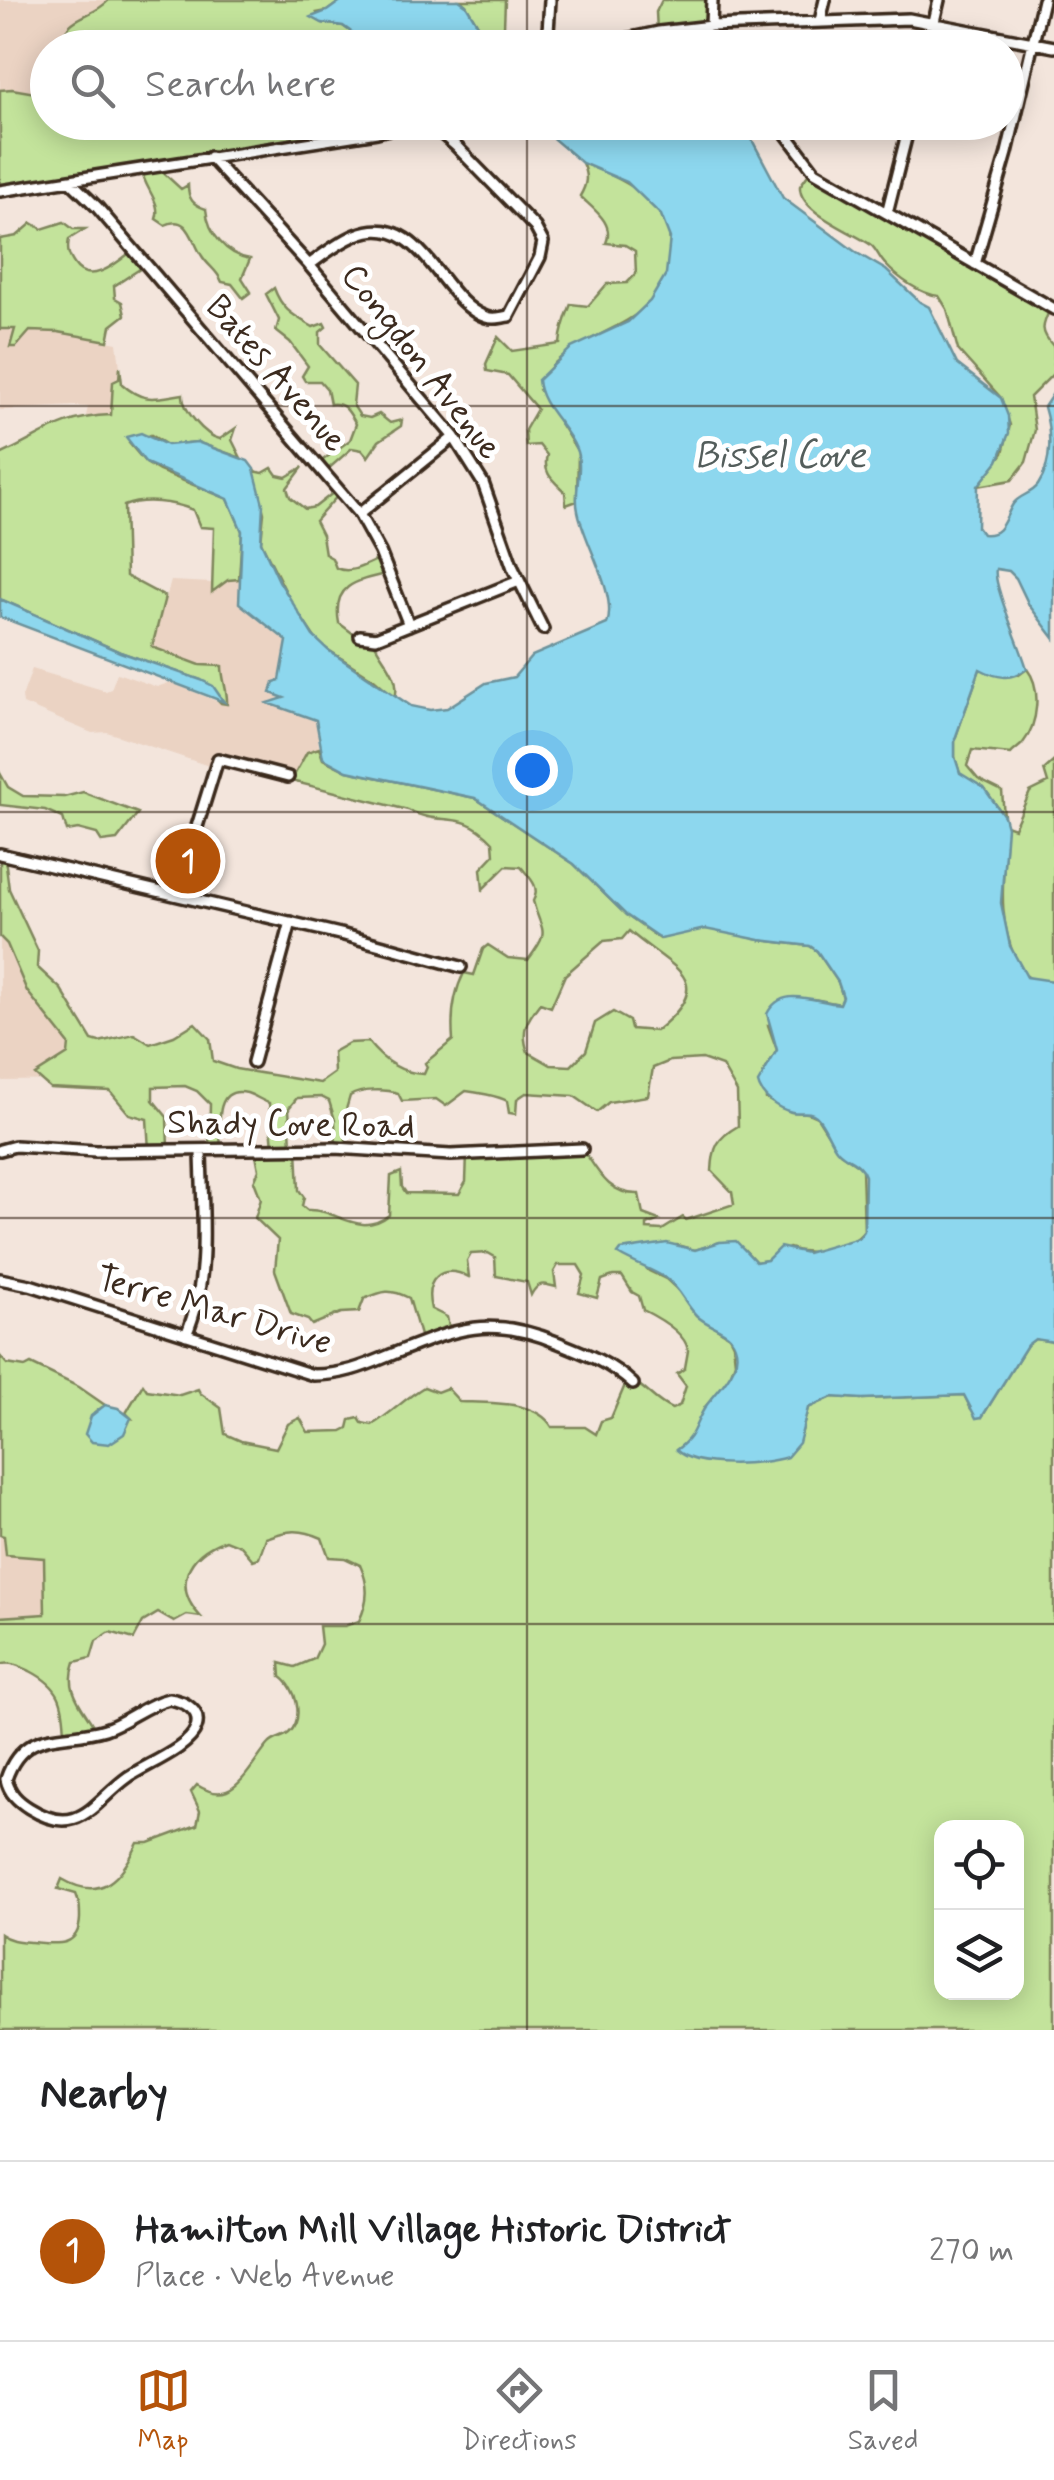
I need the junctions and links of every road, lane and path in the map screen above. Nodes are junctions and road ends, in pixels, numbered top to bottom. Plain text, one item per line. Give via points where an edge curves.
1 (550, 0) edge
2 (712, 0) edge
3 (825, 0) edge
4 (939, 0) edge
5 (1042, 0) edge
6 (820, 21) junction
7 (934, 21) junction
8 (711, 26) junction
9 (688, 29) joint
10 (548, 30) edge
11 (683, 30) edge
12 (932, 30) edge
13 (976, 30) edge
14 (1024, 40) edge
15 (1033, 42) junction
16 (1054, 47) edge
17 (1024, 82) edge
18 (311, 140) edge
19 (449, 140) edge
20 (791, 140) edge
21 (905, 140) edge
22 (1011, 140) edge
23 (210, 157) junction
24 (70, 181) junction
25 (0, 191) edge
26 (887, 213) junction
27 (975, 264) junction
28 (309, 265) junction
29 (1054, 308) edge
30 (454, 437) junction
31 (360, 514) junction
32 (519, 581) junction
33 (409, 625) junction
34 (543, 630) dead end
35 (360, 636) dead end
36 (288, 777) dead end
37 (0, 854) edge
38 (176, 894) junction
39 (290, 922) junction
40 (461, 966) dead end
41 (253, 1062) dead end
42 (582, 1149) dead end
43 (0, 1150) edge
44 (202, 1150) junction
45 (0, 1278) edge
46 (186, 1334) junction
47 (634, 1384) dead end
48 (4, 1786) edge

1 - 10 street
2 - 8 street
3 - 6 street
4 - 7 street
5 - 15 street
6 - 7 street
6 - 8 street
7 - 12 street
7 - 13 street
8 - 9 street
9 - 11 street
14 - 15 street
15 - 16 street
15 - 17 street
18 - 23 street
19 - 28 street via 543,242 509,316 483,317 470,308 396,233 360,233
20 - 26 street via 816,172
21 - 26 street
22 - 27 street
23 - 24 street
23 - 28 street, Congdon Avenue
24 - 25 street
24 - 31 street, Bates Avenue
26 - 27 street
27 - 29 street
28 - 30 street, Congdon Avenue
30 - 31 street
30 - 32 street, Congdon Avenue via 483,483
31 - 33 street, Bates Avenue
32 - 33 street
32 - 34 street, Congdon Avenue
33 - 35 street via 376,638
36 - 38 street via 218,759
37 - 38 street
38 - 39 street
39 - 40 street
39 - 41 street
42 - 44 street, Shady Cove Road
43 - 44 street, Shady Cove Road
44 - 46 street via 201,1276
45 - 46 street, Terre Mar Drive
46 - 47 street, Terre Mar Drive via 299,1371 337,1375 458,1330 504,1326 583,1352
48 - 48 street via 23,1752 48,1738 104,1729 169,1699 185,1702 197,1717 185,1744 128,1776 85,1814 46,1817

